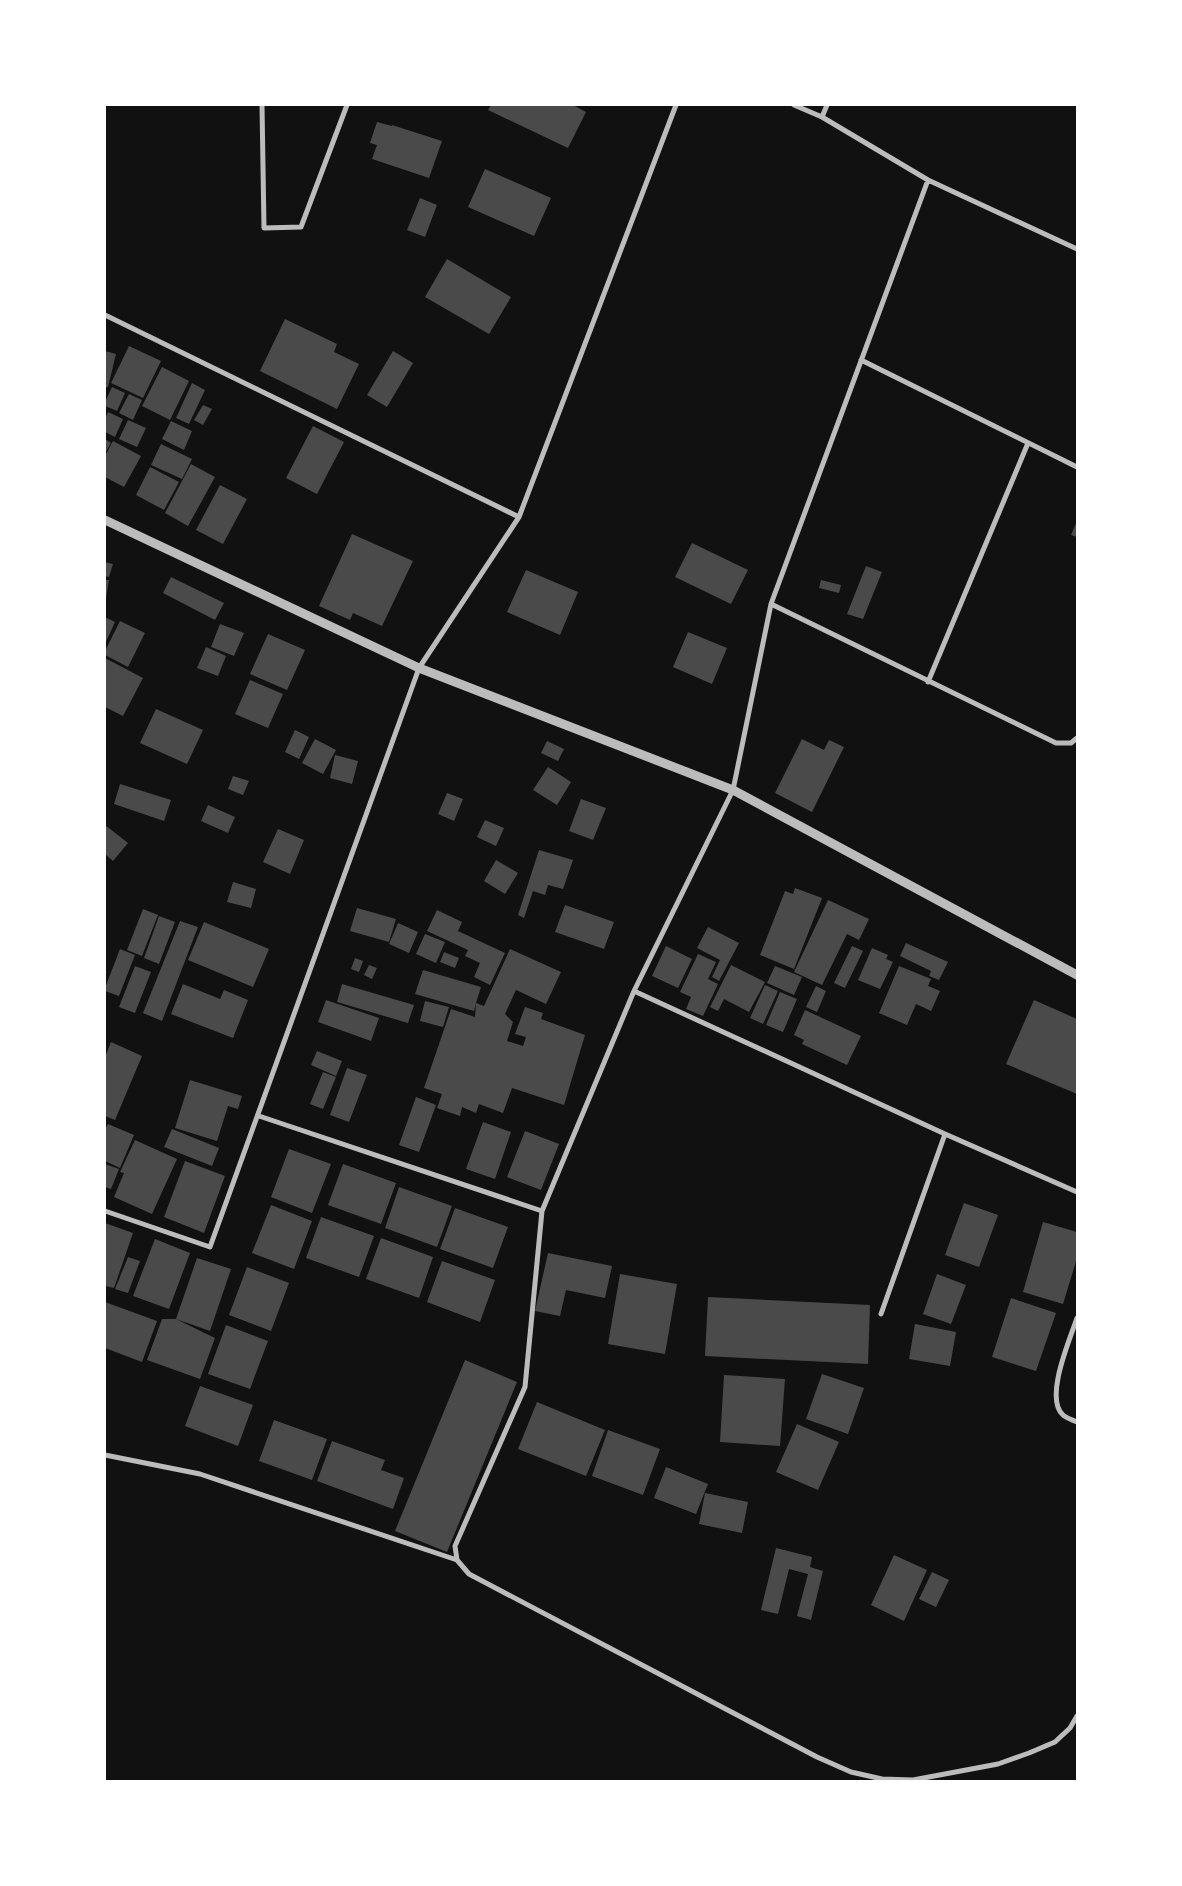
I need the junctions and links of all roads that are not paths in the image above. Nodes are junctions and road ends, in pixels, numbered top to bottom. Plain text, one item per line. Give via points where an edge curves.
1 (262, 105) edge
2 (347, 105) edge
3 (676, 105) edge
4 (794, 105) edge
5 (827, 105) edge
6 (822, 117) junction
7 (928, 180) junction
8 (1077, 249) edge
9 (105, 315) edge
10 (861, 360) junction
11 (1028, 443) junction
12 (1077, 467) edge
13 (519, 517) junction
14 (105, 520) edge
15 (771, 604) junction
16 (419, 668) junction
17 (928, 682) junction
18 (1077, 738) edge
19 (733, 790) junction
20 (1077, 975) edge
21 (634, 990) junction
22 (258, 1116) junction
23 (945, 1134) junction
24 (1077, 1192) edge
25 (542, 1211) junction
26 (105, 1212) edge
27 (881, 1314) dead end
28 (1077, 1318) edge
29 (1077, 1422) edge
30 (105, 1455) edge
31 (457, 1560) junction
32 (1077, 1716) edge

1 - 2 street via 264,228 301,227
3 - 13 street
4 - 6 street
5 - 6 street
6 - 7 street
7 - 8 street
7 - 10 street
9 - 13 street
10 - 11 street
10 - 15 street
11 - 12 street
11 - 17 street
13 - 16 street
14 - 16 street
15 - 17 street
15 - 19 street
16 - 19 street
16 - 22 street
17 - 18 street via 1056,743 1071,743
19 - 20 street
19 - 21 street
21 - 23 street
21 - 25 street
22 - 25 street
22 - 26 street via 210,1247
23 - 24 street
23 - 27 street
25 - 31 street via 525,1387 456,1546
28 - 29 street via 1056,1385 1055,1401 1062,1415
30 - 31 street via 200,1474
31 - 32 street via 469,1574 851,1772 882,1779 913,1780 998,1764 1055,1742

